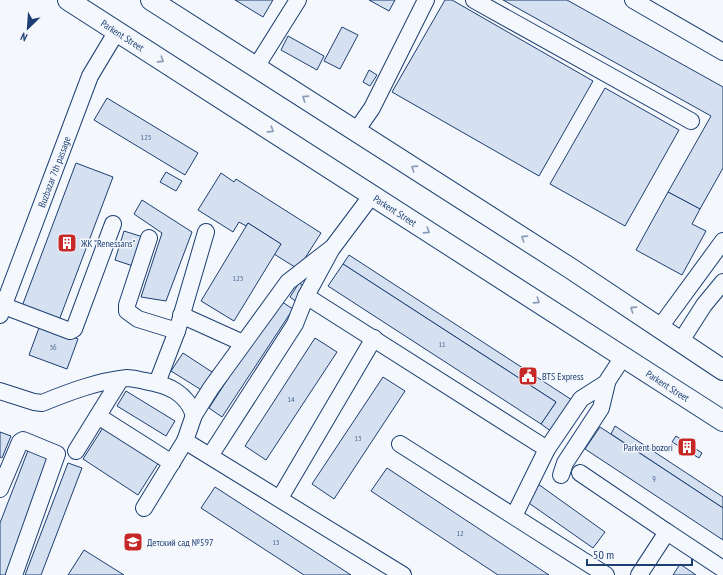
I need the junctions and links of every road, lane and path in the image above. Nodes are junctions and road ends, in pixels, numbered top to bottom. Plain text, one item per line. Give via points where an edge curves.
1 (68, 0) edge
2 (298, 0) edge
3 (426, 0) edge
4 (474, 0) edge
5 (633, 0) edge
6 (161, 2) edge
7 (117, 32) junction
8 (723, 52) edge
9 (256, 67) junction
10 (691, 121) dead end
11 (356, 131) junction
12 (372, 195) junction
13 (113, 224) dead end
14 (206, 232) dead end
15 (149, 238) dead end
16 (723, 241) edge
17 (333, 247) junction
18 (723, 282) edge
19 (306, 296) junction
20 (2, 311) edge
21 (181, 315) junction
22 (660, 327) junction
23 (177, 331) junction
24 (374, 338) junction
25 (681, 342) junction
26 (243, 343) junction
27 (624, 357) junction
28 (723, 370) edge
29 (120, 380) junction
30 (607, 382) junction
31 (157, 383) junction
32 (0, 391) edge
33 (194, 415) junction
34 (98, 416) junction
35 (723, 421) edge
36 (185, 441) junction
37 (400, 444) dead end
38 (548, 449) junction
39 (76, 451) dead end
40 (210, 456) junction
41 (172, 463) junction
42 (4, 466) edge
43 (580, 473) dead end
44 (561, 475) dead end
45 (0, 489) edge
46 (280, 498) junction
47 (144, 508) dead end
48 (514, 516) junction
49 (667, 532) junction
50 (723, 570) edge
51 (14, 575) edge
52 (403, 575) edge
53 (606, 575) edge
54 (639, 575) edge

1 - 7 main road, Parkent Street
2 - 9 street
3 - 11 street via 372,108
4 - 10 street
5 - 8 street
6 - 9 main road
7 -> 12 main road, Parkent Street
7 - 20 street, Buzbazar 7th passage via 90,76
11 -> 9 main road
22 -> 11 main road
12 - 17 street
12 -> 27 main road, Parkent Street
13 - 20 street via 74,329 70,331
14 - 21 street
15 - 23 street via 127,311 138,320
16 - 22 street
17 - 19 street
17 - 26 street via 288,282
18 - 25 street via 704,305
19 - 24 street
19 - 40 street via 295,324
21 - 23 street
21 - 26 street
22 - 25 main road
23 - 31 street
24 - 38 street
24 - 46 street
25 - 28 main road
26 - 33 street
27 - 30 street
27 - 35 main road, Parkent Street
29 - 31 street via 128,378
29 - 32 street via 96,384 42,403
29 - 34 street
30 - 38 street via 581,399
30 - 44 street via 601,408 565,463
31 - 33 street via 175,389 185,397
33 - 36 street
34 - 39 street
34 - 41 street
36 - 40 street
36 - 41 street
37 - 48 street
38 - 48 street
40 - 46 street
41 - 47 street
42 - 45 street
42 - 51 street via 23,440 57,454
43 - 49 street
46 - 52 street
48 - 53 street
49 - 50 street
49 - 54 street

